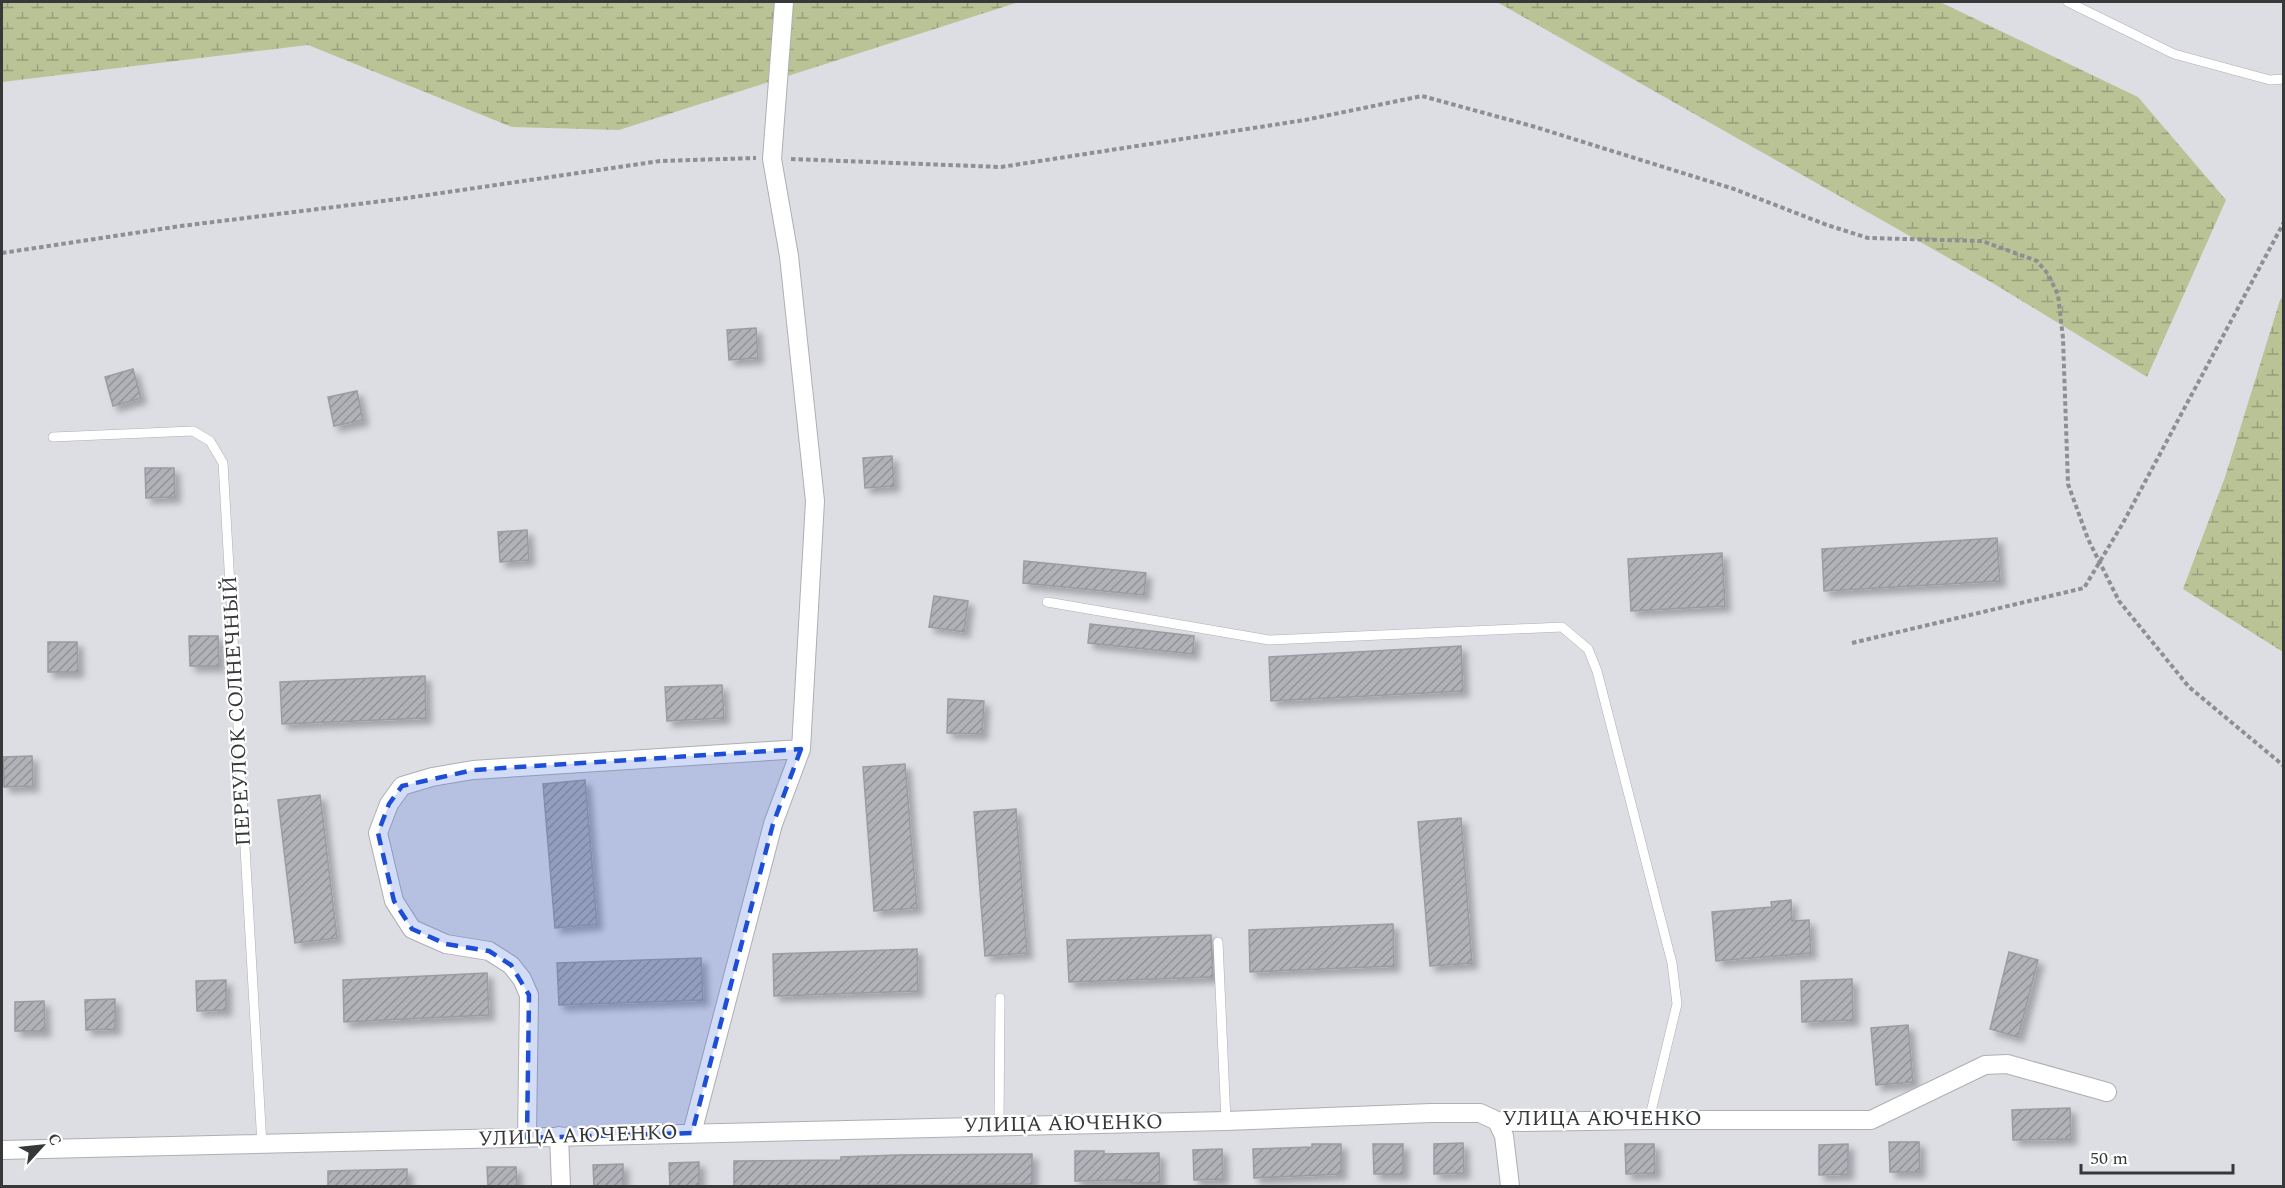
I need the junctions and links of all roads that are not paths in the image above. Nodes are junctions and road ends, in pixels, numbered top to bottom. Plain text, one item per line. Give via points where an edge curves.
1 (784, 2) edge
2 (2068, 2) edge
3 (2283, 79) edge
4 (53, 437) dead end
5 (1047, 602) dead end
6 (801, 749) junction
7 (1218, 942) dead end
8 (1000, 998) dead end
9 (2107, 1092) dead end
10 (1648, 1120) junction
11 (1226, 1121) junction
12 (1497, 1121) junction
13 (999, 1125) junction
14 (692, 1133) junction
15 (559, 1136) junction
16 (527, 1138) junction
17 (262, 1145) junction
18 (2, 1150) edge
19 (561, 1186) edge
20 (1510, 1186) edge

1 - 6 street via 772,159 789,256 815,501
2 - 3 lane via 2174,54 2270,80
4 - 17 lane, ПЕРЕУЛОК СОЛНЕЧНЫЙ via 193,431 210,441 223,463
5 - 10 lane via 1269,640 1562,627 1571,634 1588,649 1597,671 1672,963 1677,1004
6 - 14 street via 773,824
6 - 16 street via 472,770 402,786 389,804 378,833 394,901 412,929 446,944 489,951 511,965 529,995
7 - 11 lane
8 - 13 lane
9 - 10 street, УЛИЦА АЮЧЕНКО via 2007,1064 1985,1065 1871,1120
10 - 12 street, УЛИЦА АЮЧЕНКО
11 - 12 street, УЛИЦА АЮЧЕНКО via 1480,1113
11 - 13 street, УЛИЦА АЮЧЕНКО
12 - 20 street via 1504,1136
13 - 14 street, УЛИЦА АЮЧЕНКО
14 - 15 street, УЛИЦА АЮЧЕНКО
15 - 16 street, УЛИЦА АЮЧЕНКО
15 - 19 street
16 - 17 street, УЛИЦА АЮЧЕНКО
17 - 18 street, УЛИЦА АЮЧЕНКО

